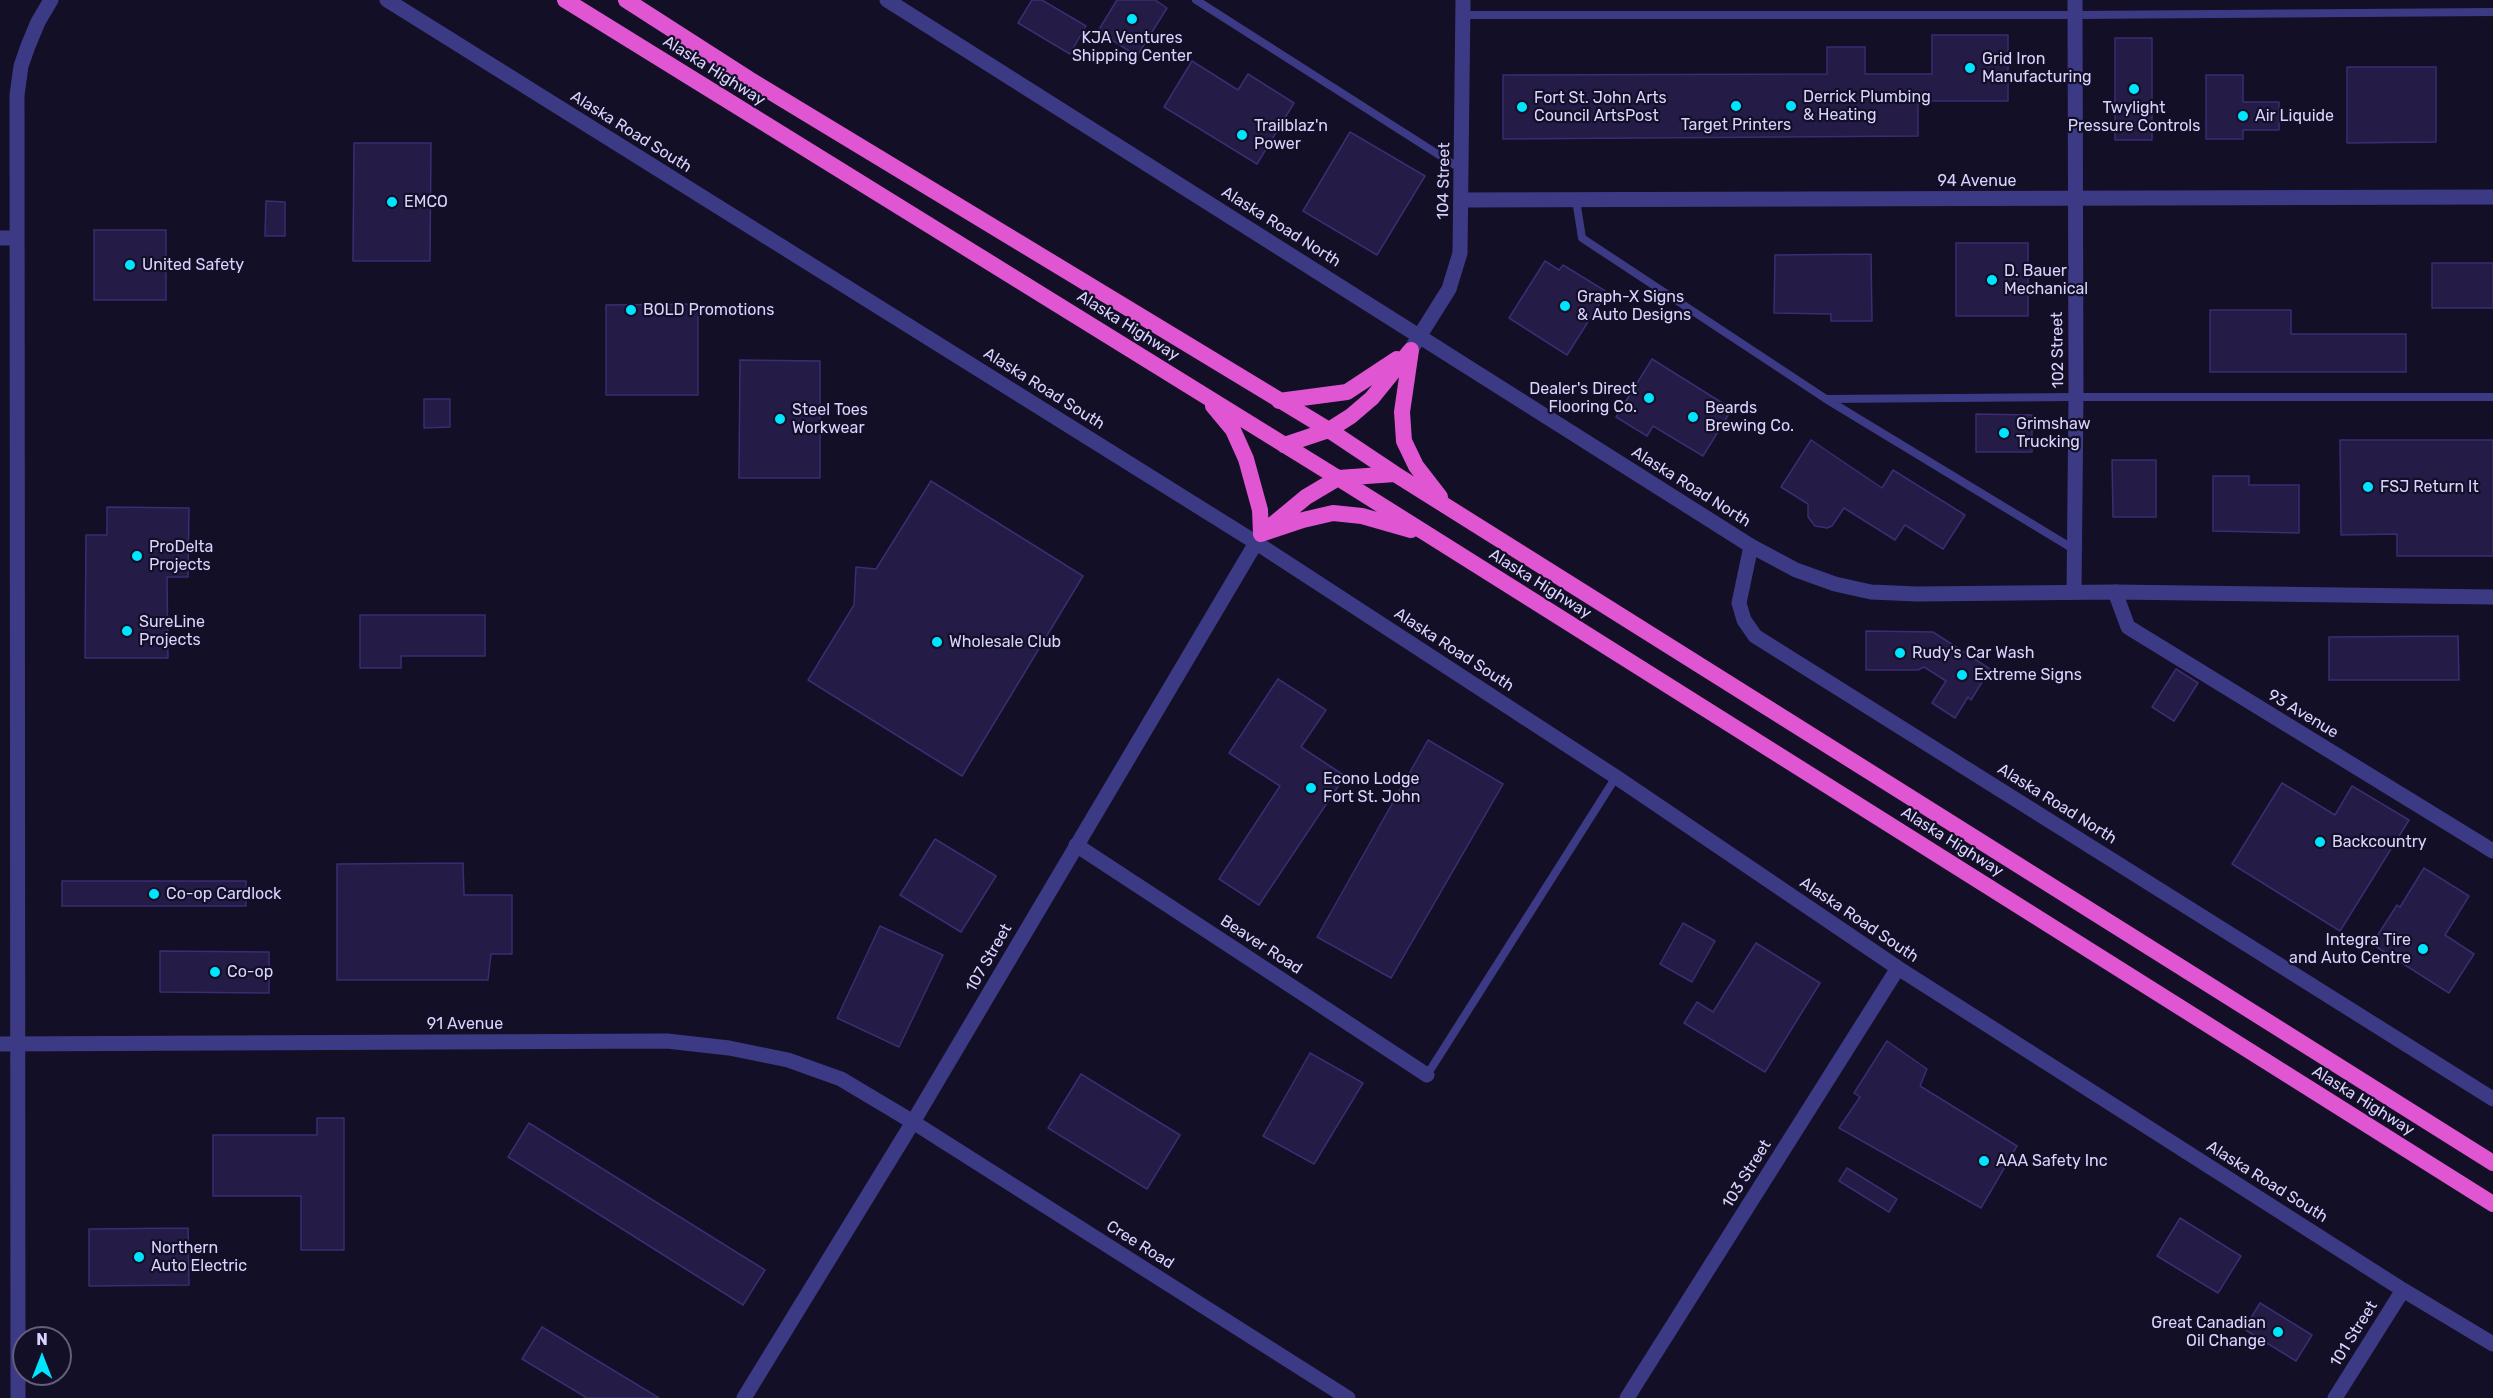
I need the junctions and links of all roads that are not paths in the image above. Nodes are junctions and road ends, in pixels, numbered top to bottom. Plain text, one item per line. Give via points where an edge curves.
1 (51, 0) edge
2 (387, 0) edge
3 (565, 0) edge
4 (627, 0) edge
5 (887, 0) edge
6 (1196, 0) edge
7 (1463, 8) edge
8 (2075, 8) edge
9 (2493, 12) edge
10 (1462, 169) junction
11 (2493, 197) edge
12 (2074, 199) junction
13 (1462, 200) junction
14 (1576, 200) junction
15 (0, 238) edge
16 (16, 238) junction
17 (1420, 336) junction
18 (1411, 350) junction
19 (1203, 394) junction
20 (2076, 397) junction
21 (2493, 398) edge
22 (1826, 399) junction
23 (1279, 401) junction
24 (1329, 430) junction
25 (1284, 445) junction
26 (1395, 474) junction
27 (1338, 478) junction
28 (1446, 505) junction
29 (1428, 534) junction
30 (1258, 538) junction
31 (1751, 546) junction
32 (2075, 550) junction
33 (2074, 592) junction
34 (2115, 592) junction
35 (2493, 597) edge
36 (1616, 777) junction
37 (1076, 845) junction
38 (2493, 851) edge
39 (1898, 968) junction
40 (0, 1044) edge
41 (17, 1044) junction
42 (1427, 1075) joint
43 (2493, 1100) edge
44 (914, 1122) junction
45 (2493, 1163) edge
46 (2493, 1204) edge
47 (2403, 1290) junction
48 (2493, 1344) edge
49 (18, 1398) edge
50 (744, 1398) edge
51 (1348, 1398) edge
52 (1627, 1398) edge
53 (2335, 1398) edge

1 - 16 street via 28,46 17,95
2 - 30 street, Alaska Road South
3 - 19 highway, Alaska Highway
4 - 23 highway, Alaska Highway via 749,79
5 - 17 street, Alaska Road North
6 - 10 lane
7 - 8 lane
7 - 10 street, 104 Street
8 - 9 lane
8 - 12 street, 102 Street
10 - 13 street, 104 Street
11 - 12 street, 94 Avenue
12 - 14 street, 94 Avenue
12 - 20 street, 102 Street
13 - 14 street, 94 Avenue
13 - 17 street, 104 Street via 1457,269
14 - 22 lane via 1582,238
15 - 16 street
16 - 41 street
17 - 18 street, 104 Street
17 - 31 street, Alaska Road North
18 - 23 highway via 1347,392
18 - 24 highway via 1372,398
18 - 28 highway via 1402,412 1404,441 1416,466
19 - 25 highway, Alaska Highway
19 - 30 highway via 1233,430 1246,459 1260,510
20 - 21 lane
20 - 22 lane
20 - 32 street, 102 Street
22 - 32 lane
23 - 24 highway, Alaska Highway
24 - 25 highway
24 - 26 highway, Alaska Highway
25 - 27 highway, Alaska Highway
26 - 27 highway
26 - 28 highway, Alaska Highway
27 - 29 highway, Alaska Highway
27 - 30 highway via 1306,497
28 - 45 highway, Alaska Highway
29 - 30 highway via 1362,516 1333,513
29 - 46 highway, Alaska Highway
30 - 36 street, Alaska Road South
30 - 37 street, 107 Street
31 - 33 street via 1796,570 1870,592
31 - 43 street, Alaska Road North via 1739,603 1744,621 1755,636
32 - 33 street, 102 Street
33 - 34 street
34 - 35 street
34 - 38 street, 93 Avenue via 2127,627
36 - 39 street, Alaska Road South
36 - 42 lane
37 - 42 street, Beaver Road
37 - 44 street, 107 Street
39 - 47 street, Alaska Road South
39 - 52 street, 103 Street
40 - 41 street, 91 Avenue
41 - 44 street, 91 Avenue via 667,1041 788,1060 841,1079
41 - 49 street
44 - 50 street, 107 Street
44 - 51 street, Cree Road
47 - 48 street, Alaska Road South
47 - 53 street, 101 Street

